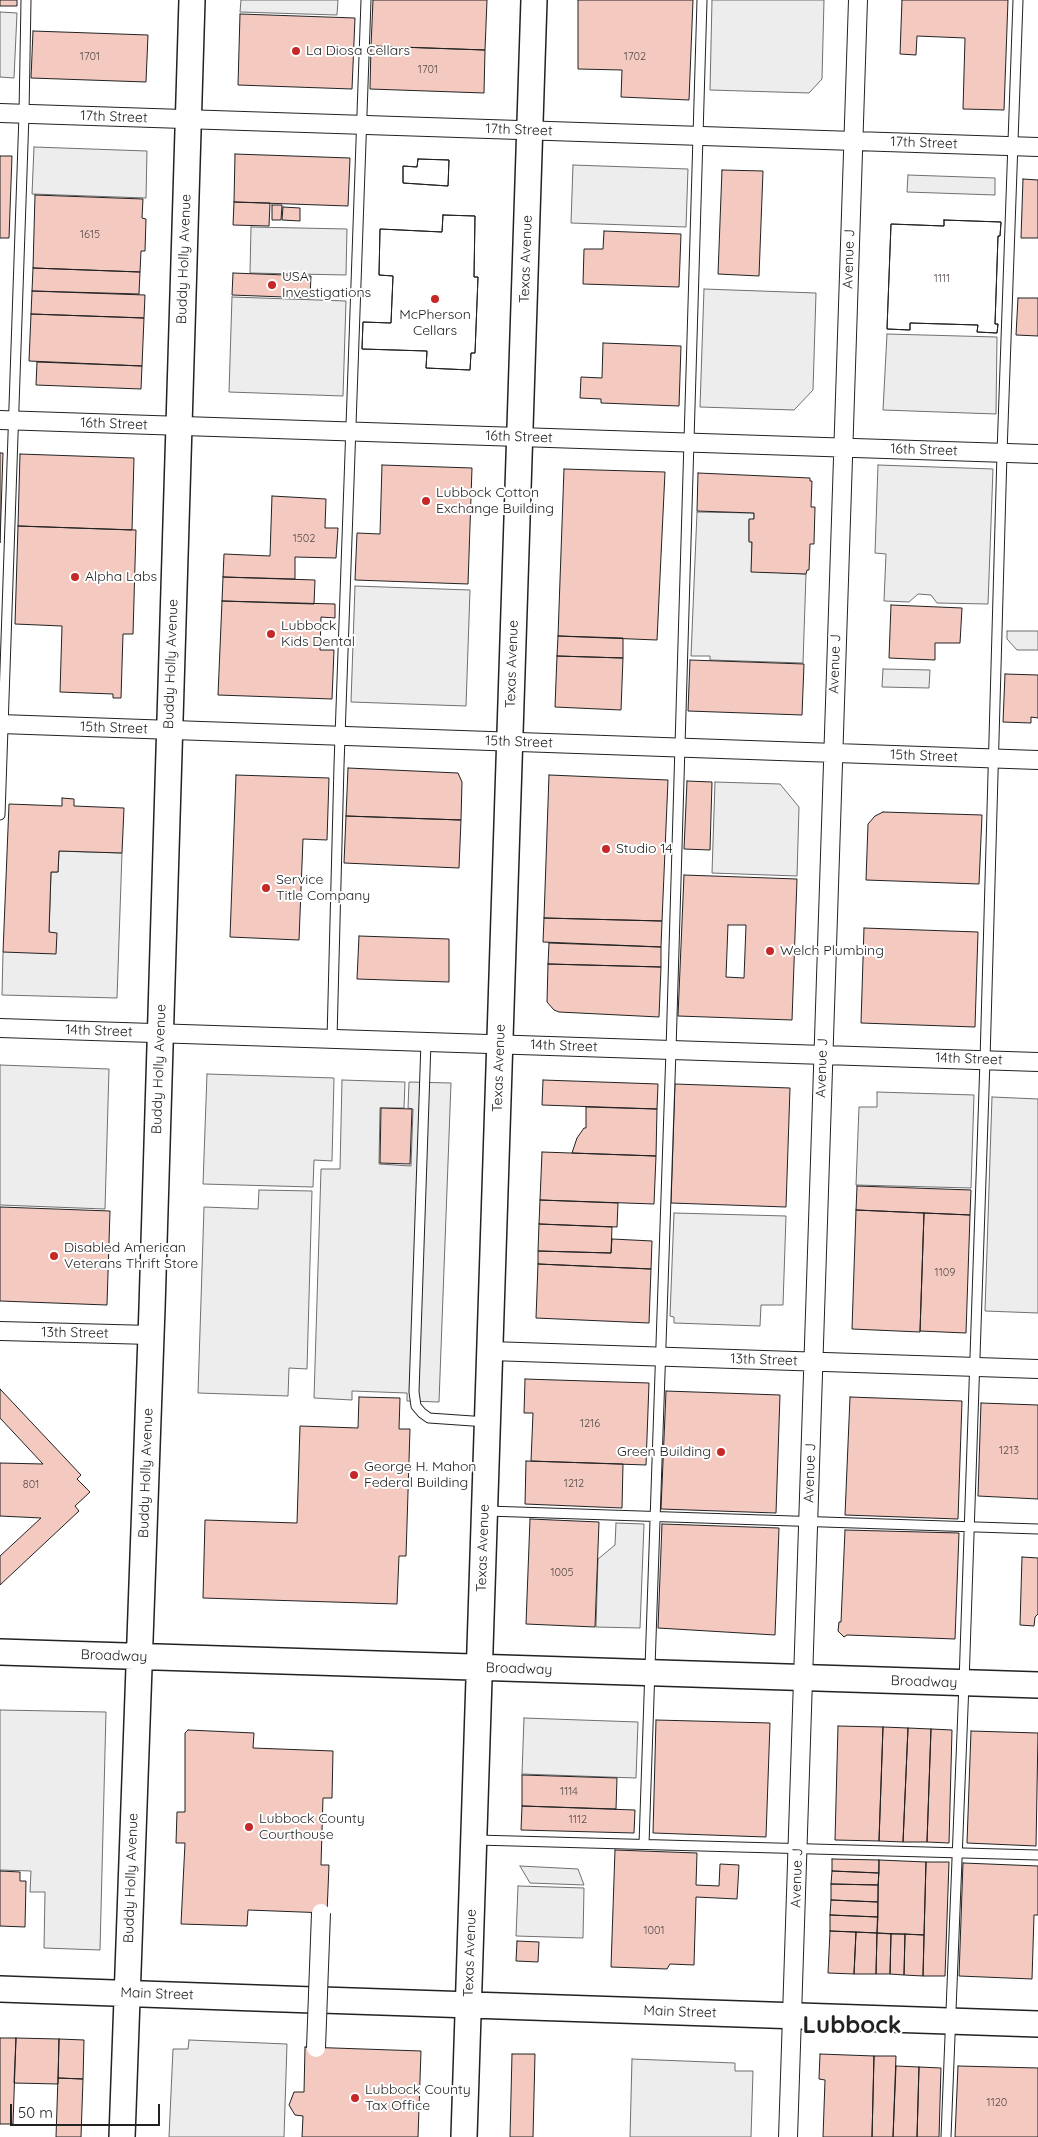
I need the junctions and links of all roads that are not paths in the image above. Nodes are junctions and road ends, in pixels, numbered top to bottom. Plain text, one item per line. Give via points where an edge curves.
1 (26, 0) edge
2 (192, 0) edge
3 (366, 0) edge
4 (534, 0) edge
5 (702, 0) edge
6 (858, 0) edge
7 (1018, 0) edge
8 (0, 113) edge
9 (24, 114) junction
10 (188, 119) junction
11 (363, 125) junction
12 (530, 130) junction
13 (698, 136) junction
14 (852, 141) junction
15 (1012, 146) junction
16 (1038, 147) edge
17 (6, 421) edge
18 (179, 426) junction
19 (351, 432) junction
20 (520, 437) junction
21 (688, 443) junction
22 (842, 448) junction
23 (1002, 453) junction
24 (1038, 454) edge
25 (2, 724) edge
26 (170, 730) junction
27 (340, 736) junction
28 (510, 741) junction
29 (678, 747) junction
30 (832, 752) junction
31 (992, 758) junction
32 (1038, 760) edge
33 (0, 815) edge
34 (0, 1028) edge
35 (160, 1034) junction
36 (332, 1039) junction
37 (426, 1042) junction
38 (500, 1044) junction
39 (671, 1050) junction
40 (823, 1055) junction
41 (985, 1060) junction
42 (1038, 1062) edge
43 (0, 1331) edge
44 (151, 1335) junction
45 (490, 1351) junction
46 (661, 1357) junction
47 (814, 1362) junction
48 (973, 1367) junction
49 (1038, 1369) edge
50 (487, 1422) junction
51 (484, 1511) junction
52 (655, 1517) junction
53 (809, 1522) junction
54 (969, 1526) junction
55 (1038, 1529) edge
56 (0, 1652) edge
57 (139, 1657) junction
58 (479, 1668) junction
59 (649, 1673) junction
60 (804, 1678) junction
61 (964, 1683) junction
62 (1038, 1685) edge
63 (474, 1840) junction
64 (644, 1844) junction
65 (798, 1849) junction
66 (957, 1852) junction
67 (1038, 1854) edge
68 (321, 1913) dead end
69 (0, 1989) edge
70 (127, 1993) junction
71 (468, 2005) junction
72 (792, 2016) junction
73 (950, 2021) junction
74 (1038, 2024) edge
75 (316, 2048) dead end
76 (122, 2137) edge
77 (464, 2137) edge
78 (788, 2137) edge
79 (946, 2137) edge

1 - 9 lane
2 - 10 main road, Buddy Holly Avenue
3 - 11 lane
4 - 12 main road, Texas Avenue
5 - 13 lane
6 - 14 street, Avenue J
7 - 15 lane
8 - 9 street, 17th Street
9 - 10 street, 17th Street
9 - 17 lane
10 - 11 street, 17th Street
10 - 18 main road, Buddy Holly Avenue
11 - 12 street, 17th Street
11 - 19 lane
12 - 13 street, 17th Street
12 - 20 main road, Texas Avenue
13 - 14 street, 17th Street
13 - 21 lane
14 - 15 street, 17th Street
14 - 22 street, Avenue J
15 - 16 street, 17th Street
15 - 23 lane
17 - 18 street, 16th Street
17 - 25 lane
18 - 19 street, 16th Street
18 - 26 main road, Buddy Holly Avenue
19 - 20 street, 16th Street
19 - 27 lane
20 - 21 street, 16th Street
20 - 28 main road, Texas Avenue
21 - 22 street, 16th Street
21 - 29 lane
22 - 23 street, 16th Street
22 - 30 street, Avenue J
23 - 24 street, 16th Street
23 - 31 lane
25 - 26 street, 15th Street
25 - 33 lane
26 - 27 street, 15th Street
26 - 35 main road, Buddy Holly Avenue
27 - 28 street, 15th Street
27 - 36 lane
28 - 29 street, 15th Street
28 - 38 main road, Texas Avenue
29 - 30 street, 15th Street
29 - 39 lane
30 - 31 street, 15th Street
30 - 40 street, Avenue J
31 - 32 street, 15th Street
31 - 41 lane
34 - 35 street, 14th Street
35 - 36 street, 14th Street
35 - 44 main road, Buddy Holly Avenue
36 - 37 street, 14th Street
37 - 38 street, 14th Street
37 - 50 lane via 416,1406 429,1418
38 - 39 street, 14th Street
38 - 45 main road, Texas Avenue
39 - 40 street, 14th Street
39 - 46 lane
40 - 41 street, 14th Street
40 - 47 street, Avenue J
41 - 42 street, 14th Street
41 - 48 lane
43 - 44 street, 13th Street
44 - 57 main road, Buddy Holly Avenue
45 - 46 street, 13th Street
45 - 50 main road, Texas Avenue
46 - 47 street, 13th Street
46 - 52 lane
47 - 48 street, 13th Street
47 - 53 street, Avenue J
48 - 49 street, 13th Street
48 - 54 lane
50 - 51 main road, Texas Avenue
51 - 52 lane
51 - 58 main road, Texas Avenue
52 - 53 lane
52 - 59 lane
53 - 54 lane
53 - 60 street, Avenue J
54 - 55 lane
54 - 61 lane
56 - 57 main road, Broadway
57 - 58 main road, Broadway
57 - 70 main road, Buddy Holly Avenue
58 - 59 main road, Broadway
58 - 63 main road, Texas Avenue
59 - 60 main road, Broadway
59 - 64 lane
60 - 61 main road, Broadway
60 - 65 street, Avenue J
61 - 62 main road, Broadway
61 - 66 lane
63 - 64 lane
63 - 71 main road, Texas Avenue
64 - 65 lane
65 - 66 lane
65 - 72 street, Avenue J
66 - 67 lane
66 - 73 lane
68 - 75 street, bridge
69 - 70 main road, Main Street
70 - 71 main road, Main Street
70 - 76 main road, Buddy Holly Avenue
71 - 72 main road, Main Street
71 - 77 main road, Texas Avenue
72 - 73 main road, Main Street
72 - 78 street, Avenue J
73 - 74 main road, Main Street
73 - 79 lane

